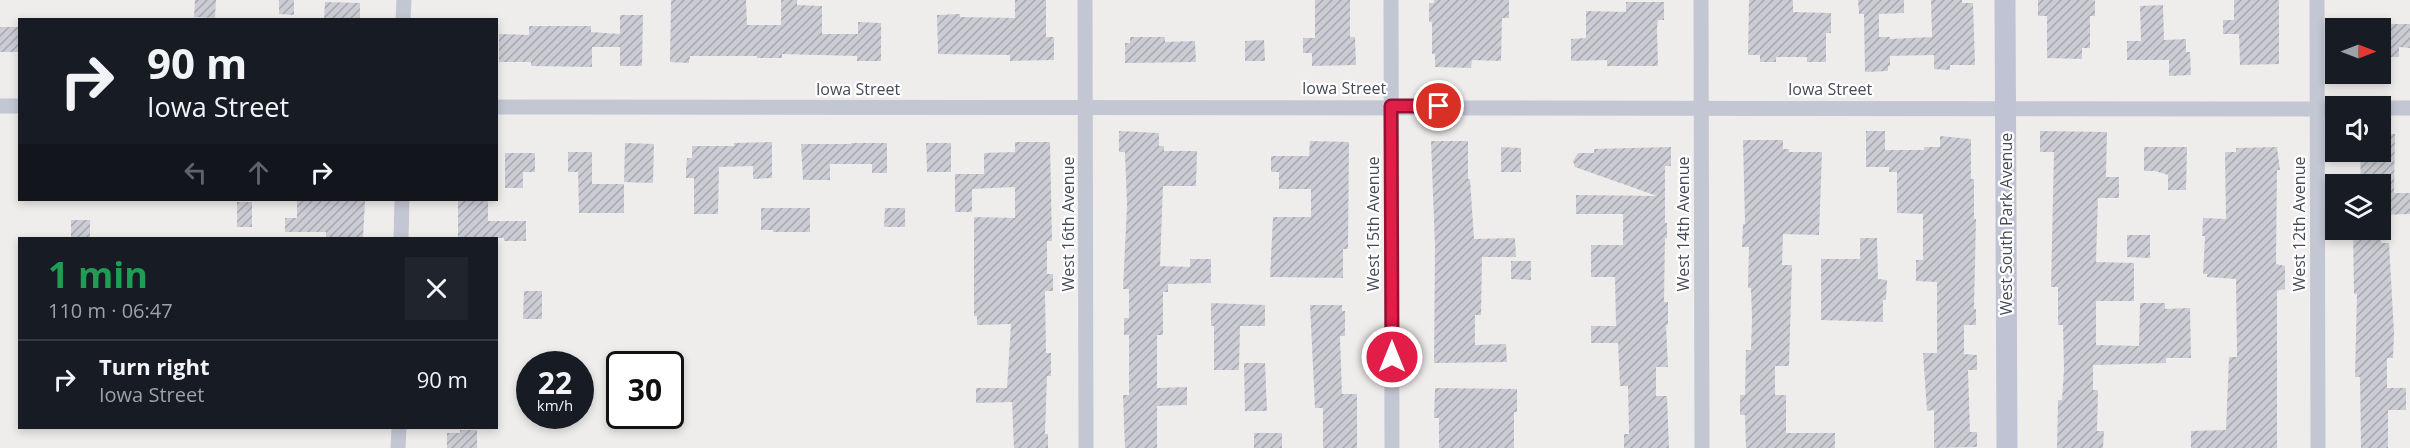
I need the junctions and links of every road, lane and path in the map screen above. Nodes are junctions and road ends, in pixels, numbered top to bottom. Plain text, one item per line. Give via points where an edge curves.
1 (404, 0) edge
2 (1085, 0) edge
3 (1391, 0) edge
4 (1701, 0) edge
5 (2005, 0) edge
6 (2317, 0) edge
7 (403, 18) edge
8 (0, 106) edge
9 (18, 106) edge
10 (1391, 106) junction
11 (498, 107) edge
12 (1701, 107) junction
13 (2005, 107) junction
14 (1086, 108) junction
15 (2391, 108) edge
16 (2410, 108) edge
17 (2317, 109) junction
18 (2325, 109) edge
19 (402, 201) edge
20 (401, 237) edge
21 (399, 429) edge
22 (398, 448) edge
23 (1086, 448) edge
24 (1392, 448) edge
25 (1702, 448) edge
26 (2007, 448) edge
27 (2318, 448) edge

1 - 7 street
2 - 14 street, West 16th Avenue
3 - 10 street, West 15th Avenue
4 - 12 street, West 14th Avenue
5 - 13 main road, West South Park Avenue
6 - 17 street, West 12th Avenue
8 - 9 street
10 - 12 street, Iowa Street
10 - 14 street, Iowa Street
10 - 24 street, West 15th Avenue
11 - 14 street, Iowa Street
12 - 13 street, Iowa Street
12 - 25 street, West 14th Avenue
13 - 17 street, Iowa Street
13 - 26 main road, West South Park Avenue
14 - 23 street, West 16th Avenue
15 - 16 street
17 - 18 street, Iowa Street
17 - 27 street, West 12th Avenue
19 - 20 street
21 - 22 street

